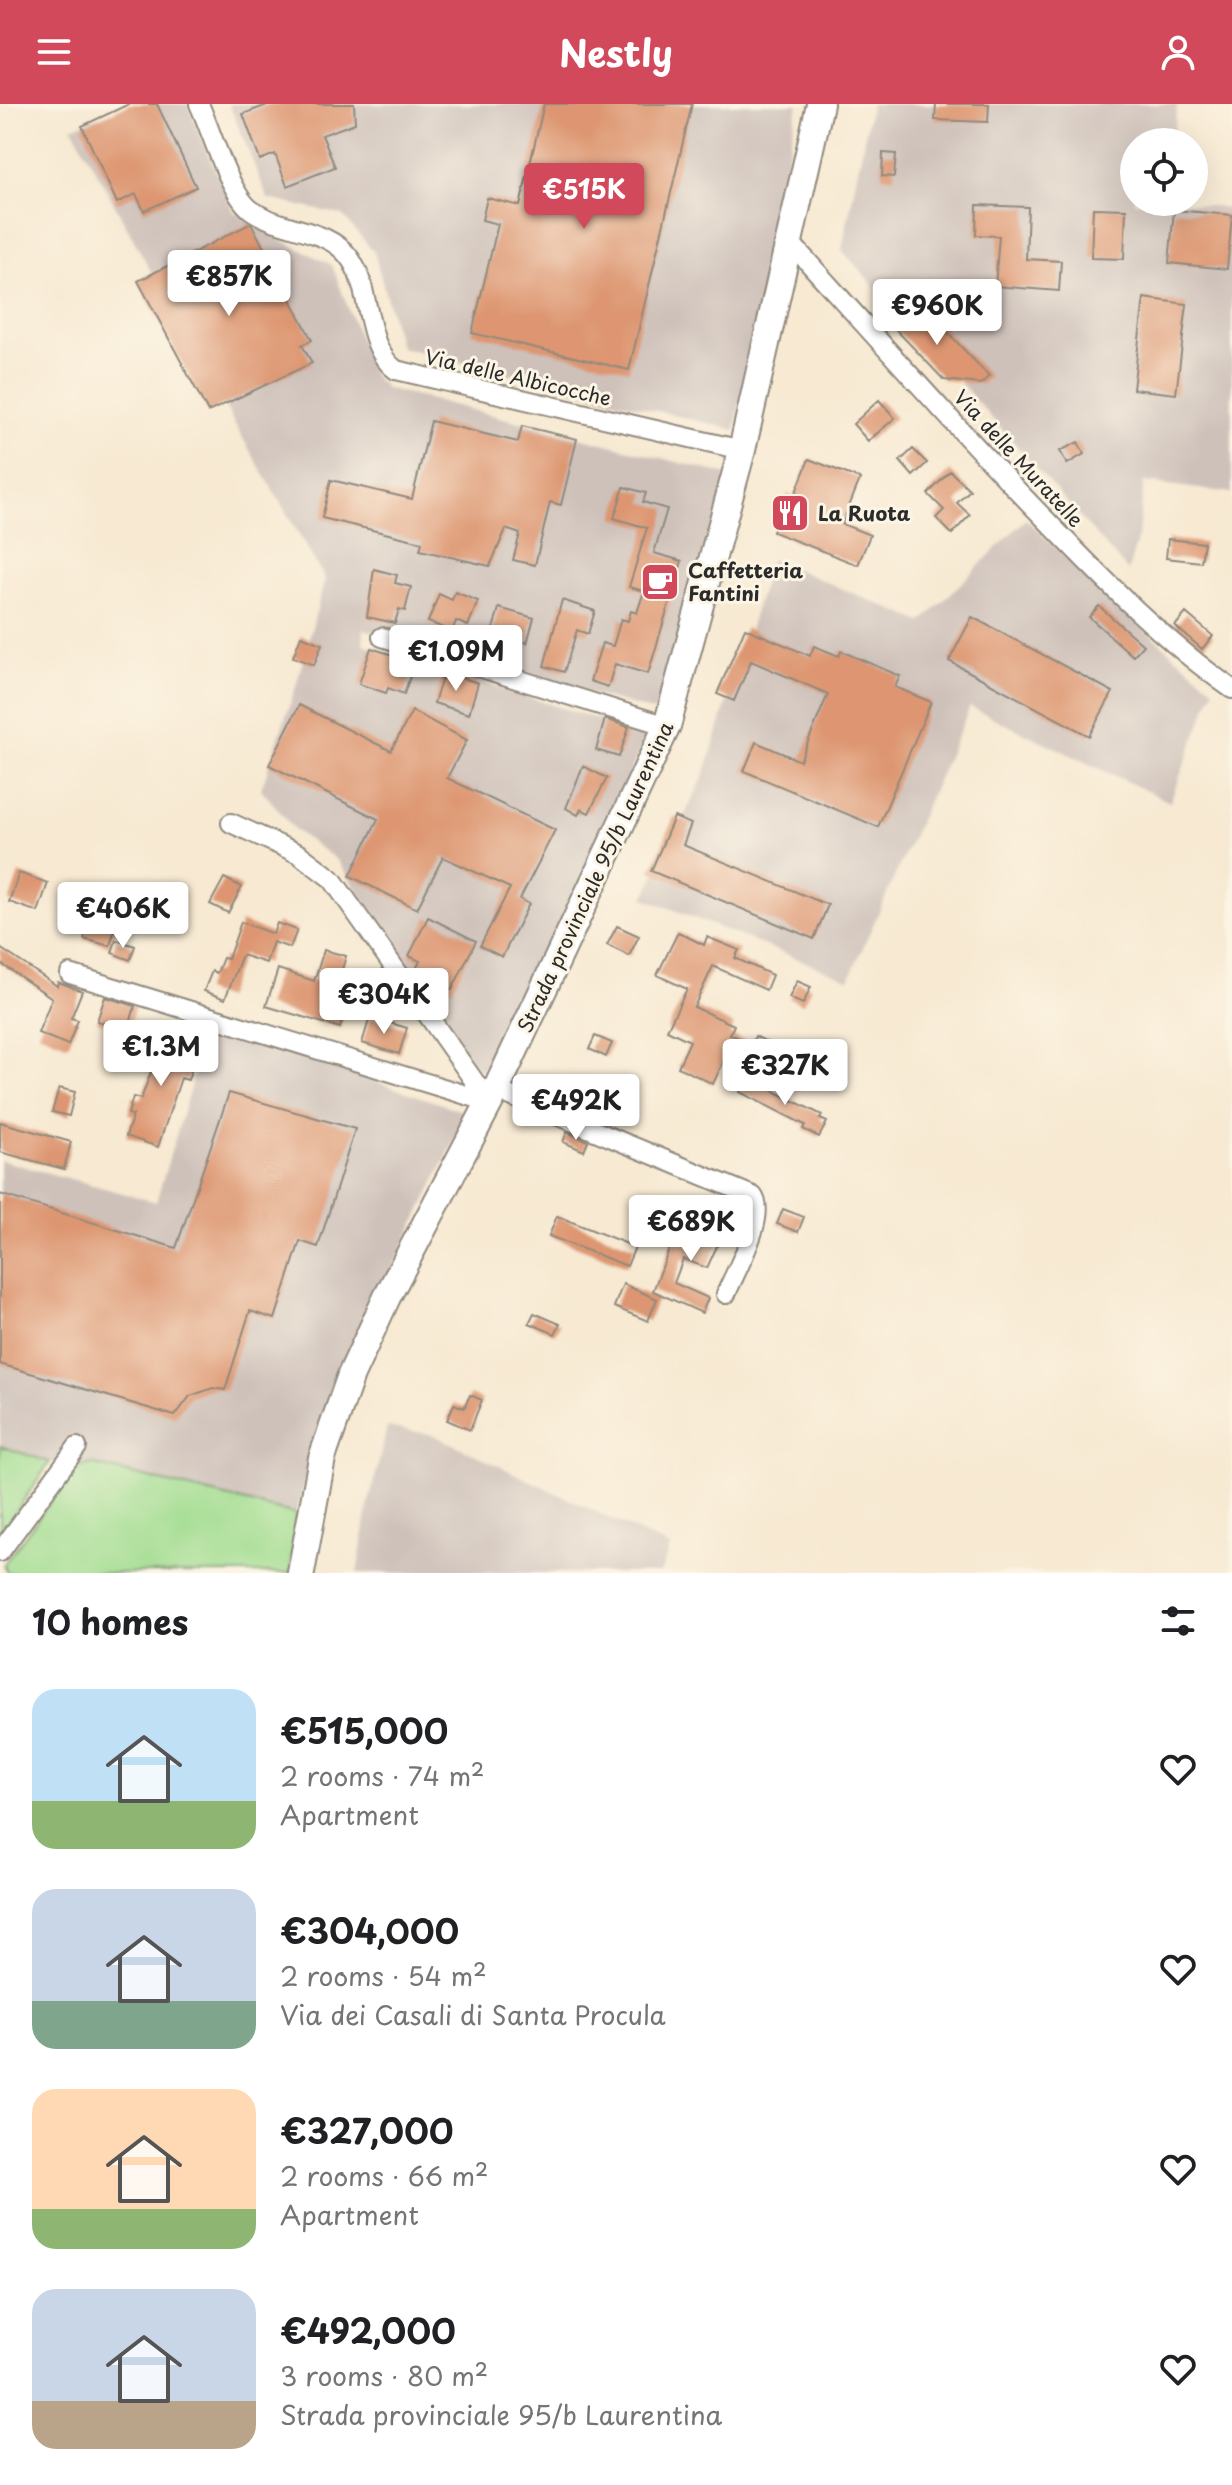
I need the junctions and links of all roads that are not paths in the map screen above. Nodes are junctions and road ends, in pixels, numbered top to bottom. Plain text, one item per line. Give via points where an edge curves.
1 (199, 104) edge
2 (820, 104) edge
3 (789, 241) junction
4 (742, 450) junction
5 (382, 637) dead end
6 (1232, 689) edge
7 (667, 726) junction
8 (231, 823) dead end
9 (70, 974) dead end
10 (493, 1096) junction
11 (726, 1294) dead end
12 (77, 1447) dead end
13 (0, 1552) edge
14 (301, 1573) edge

1 - 4 street, Via delle Albicocche via 247,205 331,242 352,261 382,353 396,370
2 - 3 main road, Strada provinciale 95/b Laurentina
3 - 4 main road, Strada provinciale 95/b Laurentina
3 - 6 street, Via delle Muratelle via 1105,581
4 - 7 main road, Strada provinciale 95/b Laurentina
5 - 7 street
7 - 10 main road, Strada provinciale 95/b Laurentina
8 - 10 street via 299,854 332,879
9 - 10 street
10 - 11 street via 753,1196 758,1216
10 - 14 main road, Strada provinciale 95/b Laurentina via 351,1375 322,1458
12 - 13 street

